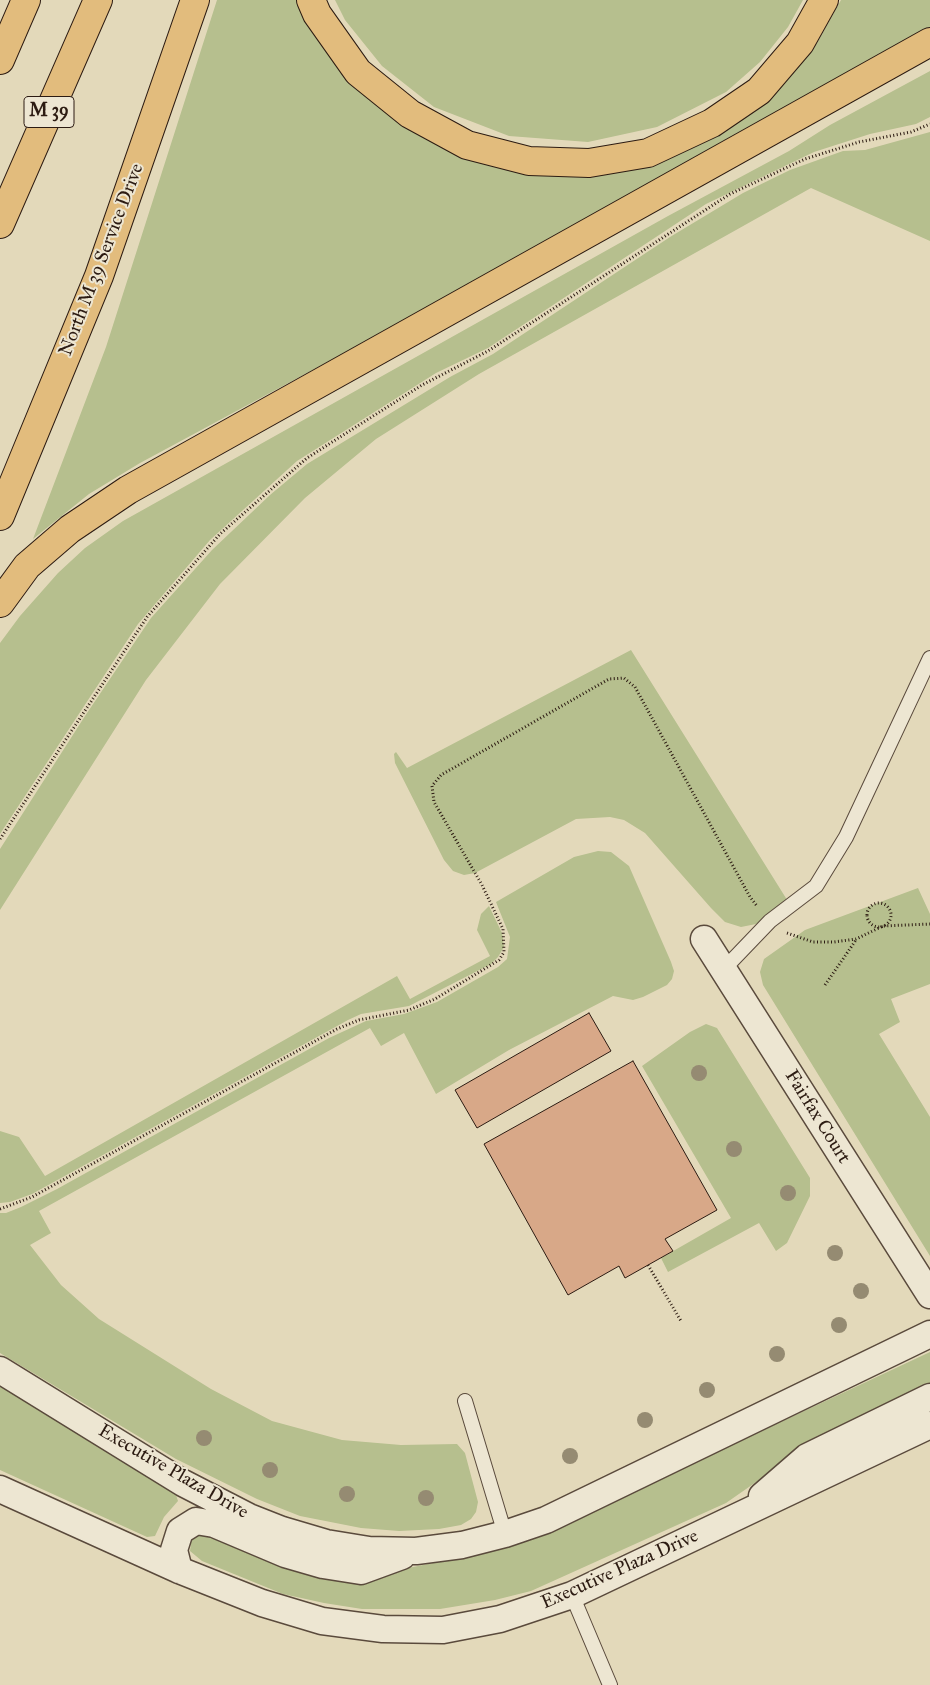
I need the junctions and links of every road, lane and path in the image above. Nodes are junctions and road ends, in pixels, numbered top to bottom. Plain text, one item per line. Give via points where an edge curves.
1 (26, 0) edge
2 (98, 0) edge
3 (196, 0) edge
4 (311, 0) edge
5 (824, 0) edge
6 (930, 42) edge
7 (0, 60) edge
8 (930, 124) edge
9 (0, 224) edge
10 (0, 516) edge
11 (0, 603) edge
12 (930, 658) edge
13 (0, 838) edge
14 (770, 921) junction
15 (930, 924) edge
16 (883, 926) junction
17 (704, 939) dead end
18 (856, 939) junction
19 (724, 970) junction
20 (825, 985) dead end
21 (0, 1209) edge
22 (648, 1265) dead end
23 (930, 1295) edge
24 (681, 1320) dead end
25 (930, 1334) edge
26 (0, 1370) edge
27 (930, 1396) edge
28 (465, 1401) dead end
29 (930, 1425) edge
30 (0, 1489) edge
31 (739, 1516) junction
32 (506, 1534) junction
33 (416, 1551) junction
34 (179, 1570) junction
35 (572, 1595) junction
36 (610, 1685) edge

1 - 7 main road
2 - 9 main road, M 39
3 - 10 main road, North M 39 Service Drive via 99,276
4 - 5 main road via 317,14 358,72 410,114 466,145 529,161 589,163 648,153 712,123 759,91 800,43
6 - 11 main road via 128,490 70,529 27,566
8 - 13 path via 911,132 859,142 805,159 730,194 488,351 422,385 307,458 220,534 147,617
12 - 14 lane via 846,837 816,886
14 - 18 path via 796,938 813,942
14 - 19 lane
14 - 21 path via 750,897 635,687 624,678 609,679 441,775 432,786 434,802 482,885 503,929 504,952 499,960 435,999 409,1010 359,1020 337,1029 32,1197
15 - 16 path
16 - 16 path via 872,925 868,918 867,911 875,903 883,903 890,912 889,920
16 - 18 path
17 - 19 street, Fairfax Court
18 - 20 path
19 - 23 street, Fairfax Court
22 - 24 path
25 - 32 street, Executive Plaza Drive via 546,1520
26 - 33 street, Executive Plaza Drive via 183,1483 249,1517 326,1543 369,1550
27 - 31 street, Executive Plaza Drive via 807,1457
28 - 32 lane
29 - 31 street, Executive Plaza Drive
30 - 34 street, Executive Plaza Drive
31 - 35 street, Executive Plaza Drive
32 - 33 street, Executive Plaza Drive via 462,1545
33 - 34 street, Executive Plaza Drive via 362,1571 322,1565 285,1554 214,1524 196,1521 180,1531 174,1550
34 - 35 street, Executive Plaza Drive via 262,1603 322,1621 383,1629 443,1630 500,1620
35 - 36 lane

